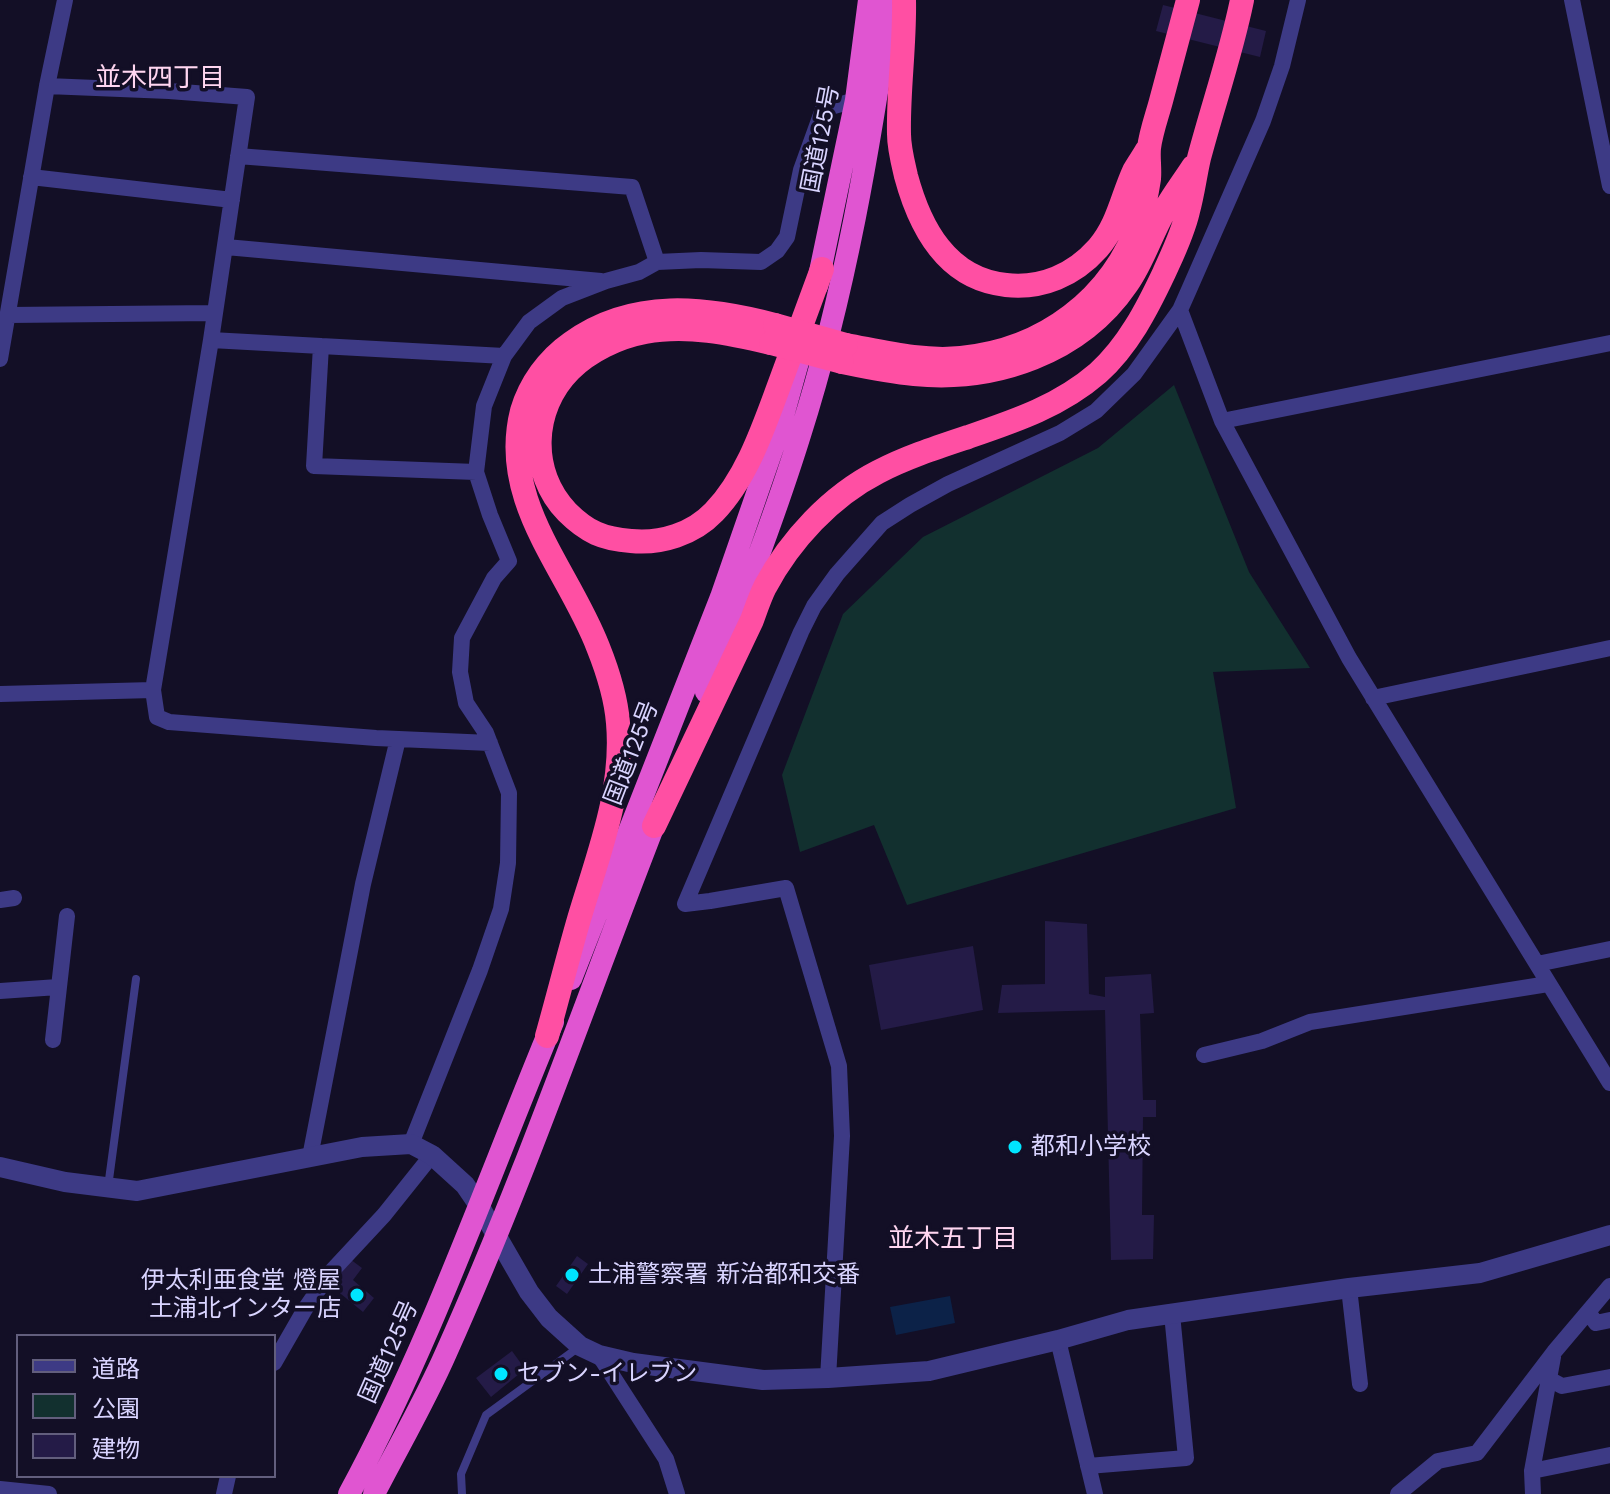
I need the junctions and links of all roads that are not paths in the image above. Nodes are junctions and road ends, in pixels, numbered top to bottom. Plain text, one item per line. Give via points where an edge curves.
1 (65, 0) edge
2 (869, 0) edge
3 (891, 0) edge
4 (904, 0) edge
5 (1188, 0) edge
6 (1242, 0) edge
7 (1298, 0) edge
8 (1572, 0) edge
9 (47, 86) junction
10 (856, 100) junction
11 (1149, 147) junction
12 (238, 156) junction
13 (1199, 159) junction
14 (31, 177) junction
15 (1610, 186) edge
16 (232, 200) junction
17 (226, 247) junction
18 (657, 262) junction
19 (822, 269) junction
20 (606, 281) junction
21 (1180, 310) junction
22 (215, 313) junction
23 (8, 315) junction
24 (773, 334) junction
25 (211, 340) junction
26 (1610, 343) edge
27 (321, 346) junction
28 (844, 354) junction
29 (504, 356) junction
30 (0, 359) edge
31 (1222, 421) junction
32 (476, 472) junction
33 (1610, 648) edge
34 (153, 690) junction
35 (0, 694) edge
36 (1373, 698) junction
37 (398, 739) junction
38 (490, 743) junction
39 (654, 826) junction
40 (67, 916) dead end
41 (1610, 949) edge
42 (1537, 964) junction
43 (136, 979) dead end
44 (1548, 984) junction
45 (58, 987) junction
46 (0, 991) edge
47 (547, 1036) junction
48 (53, 1040) dead end
49 (1204, 1055) dead end
50 (1610, 1083) edge
51 (411, 1144) junction
52 (432, 1155) junction
53 (310, 1157) junction
54 (0, 1167) edge
55 (108, 1188) junction
56 (480, 1207) junction
57 (1610, 1235) edge
58 (497, 1236) junction
59 (1610, 1286) edge
60 (1349, 1288) junction
61 (1588, 1312) junction
62 (1172, 1314) junction
63 (1610, 1320) edge
64 (1058, 1340) junction
65 (580, 1346) junction
66 (1554, 1352) junction
67 (599, 1355) junction
68 (276, 1360) edge
69 (1610, 1377) edge
70 (828, 1378) junction
71 (1549, 1379) junction
72 (1360, 1384) dead end
73 (1610, 1455) edge
74 (1088, 1466) junction
75 (1532, 1471) junction
76 (0, 1489) edge
77 (49, 1494) edge
78 (349, 1494) edge
79 (374, 1494) edge
80 (462, 1494) edge
81 (677, 1494) edge
82 (1095, 1494) edge
83 (1398, 1494) edge
84 (1533, 1494) edge

1 - 9 street
2 - 10 highway, 国道125号
3 - 39 highway, 国道125号 via 844,269 812,395 771,525
4 - 11 highway via 899,135 903,164 920,218 943,254 960,269 1012,286 1050,282 1068,274 1113,229
5 - 11 highway
6 - 13 highway
7 - 21 street via 1263,121
8 - 15 street
9 - 12 street via 247,97
9 - 14 street
10 - 18 street via 823,109 801,170 787,237 777,251 761,262
10 - 19 highway, 国道125号
11 - 28 highway via 1149,177 1131,241 1107,281 1062,323 1028,341 960,358
12 - 16 street
12 - 18 street via 632,187
13 - 28 highway via 1116,299 1086,329 1053,350 1009,367 915,375
13 - 39 highway via 1188,213 1153,299 1099,372 1034,413 875,473 832,504 795,541 764,589
14 - 16 street
14 - 23 street
16 - 17 street
17 - 20 street
17 - 22 street
18 - 20 street
19 - 24 highway via 760,433 714,512 679,535 637,542 601,537 581,526 559,503 541,463 541,423 568,371 584,358 642,332
19 - 47 highway, 国道125号 via 779,430 721,597
20 - 29 street via 562,298 529,322
21 - 31 street
21 - 70 street via 1134,374 1096,411 910,505 882,523 837,574 801,632 685,904 786,888 839,1066 842,1136
22 - 23 street
22 - 25 street
23 - 30 street
24 - 28 highway, bridge
24 - 47 highway via 715,311 657,311 612,321 559,352 524,404 516,442 522,482 537,527 598,646 615,698 619,750 610,814
25 - 27 street
25 - 34 street
26 - 31 street
27 - 29 street
27 - 32 street via 314,466
29 - 32 street via 484,406
31 - 36 street
32 - 38 street via 509,561 462,638 460,672 466,703
33 - 36 street
34 - 35 street
34 - 37 street via 157,717 169,722
36 - 42 street
37 - 38 street
37 - 53 street via 363,884
38 - 51 street via 509,793 501,909
39 - 58 highway, 国道125号
40 - 45 street
41 - 42 street
42 - 44 street
43 - 55 lane
44 - 49 street via 1310,1022
44 - 50 street
45 - 46 street
45 - 48 street
47 - 56 highway, 国道125号
51 - 52 street
51 - 53 street
52 - 56 street
52 - 68 street via 330,1273
53 - 55 street via 137,1191
54 - 55 street
56 - 58 street
56 - 78 highway, 国道125号 via 423,1342
57 - 60 street via 1480,1273
58 - 65 street via 529,1292
58 - 79 highway, 国道125号 via 445,1357
59 - 61 street
60 - 62 street
60 - 72 street
61 - 63 street via 1596,1323
61 - 66 street
62 - 64 street
62 - 74 street via 1186,1458
64 - 70 street via 929,1371
64 - 74 street
65 - 67 street
65 - 80 lane via 486,1415 461,1474
66 - 71 street
66 - 83 street via 1477,1453 1438,1461
67 - 70 street via 763,1380
67 - 81 street via 666,1459
69 - 71 street via 1562,1386
71 - 75 street
73 - 75 street
74 - 82 street
75 - 84 street
76 - 77 street

